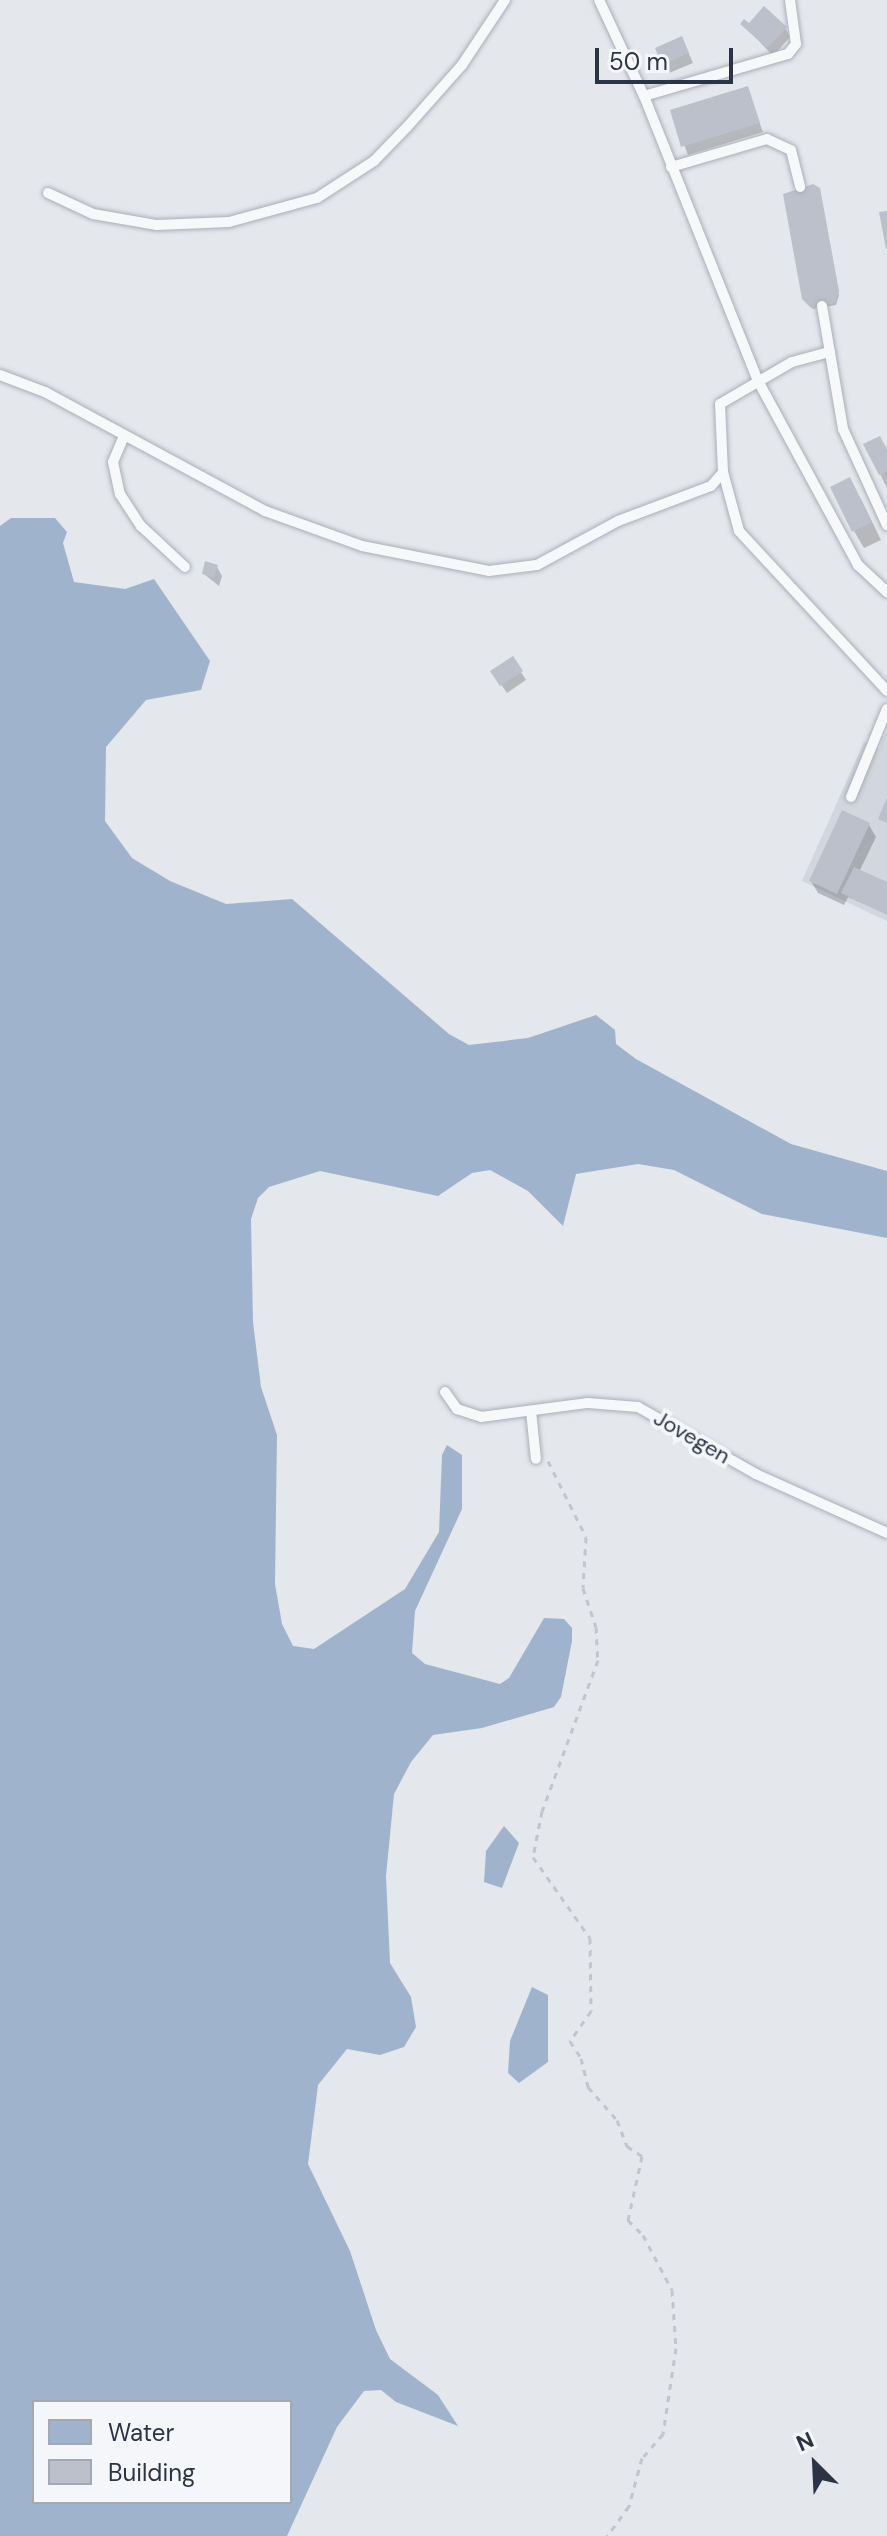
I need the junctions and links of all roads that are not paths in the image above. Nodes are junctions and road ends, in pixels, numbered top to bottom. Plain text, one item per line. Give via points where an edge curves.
1 (505, 0) edge
2 (599, 0) edge
3 (790, 0) edge
4 (644, 96) junction
5 (671, 167) junction
6 (800, 187) dead end
7 (48, 193) dead end
8 (822, 306) dead end
9 (830, 352) junction
10 (0, 375) edge
11 (757, 379) junction
12 (124, 436) junction
13 (723, 472) junction
14 (887, 525) edge
15 (185, 567) dead end
16 (887, 592) edge
17 (887, 691) edge
18 (887, 709) edge
19 (851, 797) dead end
20 (445, 1392) dead end
21 (531, 1411) junction
22 (536, 1456) road end
23 (887, 1533) edge

1 - 7 lane via 462,65 407,127 365,168 317,198 229,222 157,225 93,214
2 - 4 lane
3 - 4 lane via 796,44 788,54
4 - 5 lane
5 - 6 lane via 767,139 791,150
5 - 11 lane
8 - 9 lane
9 - 11 lane
9 - 14 lane via 843,429
10 - 12 lane via 45,392
11 - 13 lane via 720,404
11 - 16 lane via 858,565
12 - 13 lane via 265,511 362,546 489,571 537,565 618,521 711,486
12 - 15 lane via 113,462 120,494 141,526
13 - 17 lane via 746,540
18 - 19 lane
20 - 21 lane, Jovegen via 457,1409 481,1417
21 - 22 lane
21 - 23 lane, Jovegen via 588,1403 638,1407 756,1474

